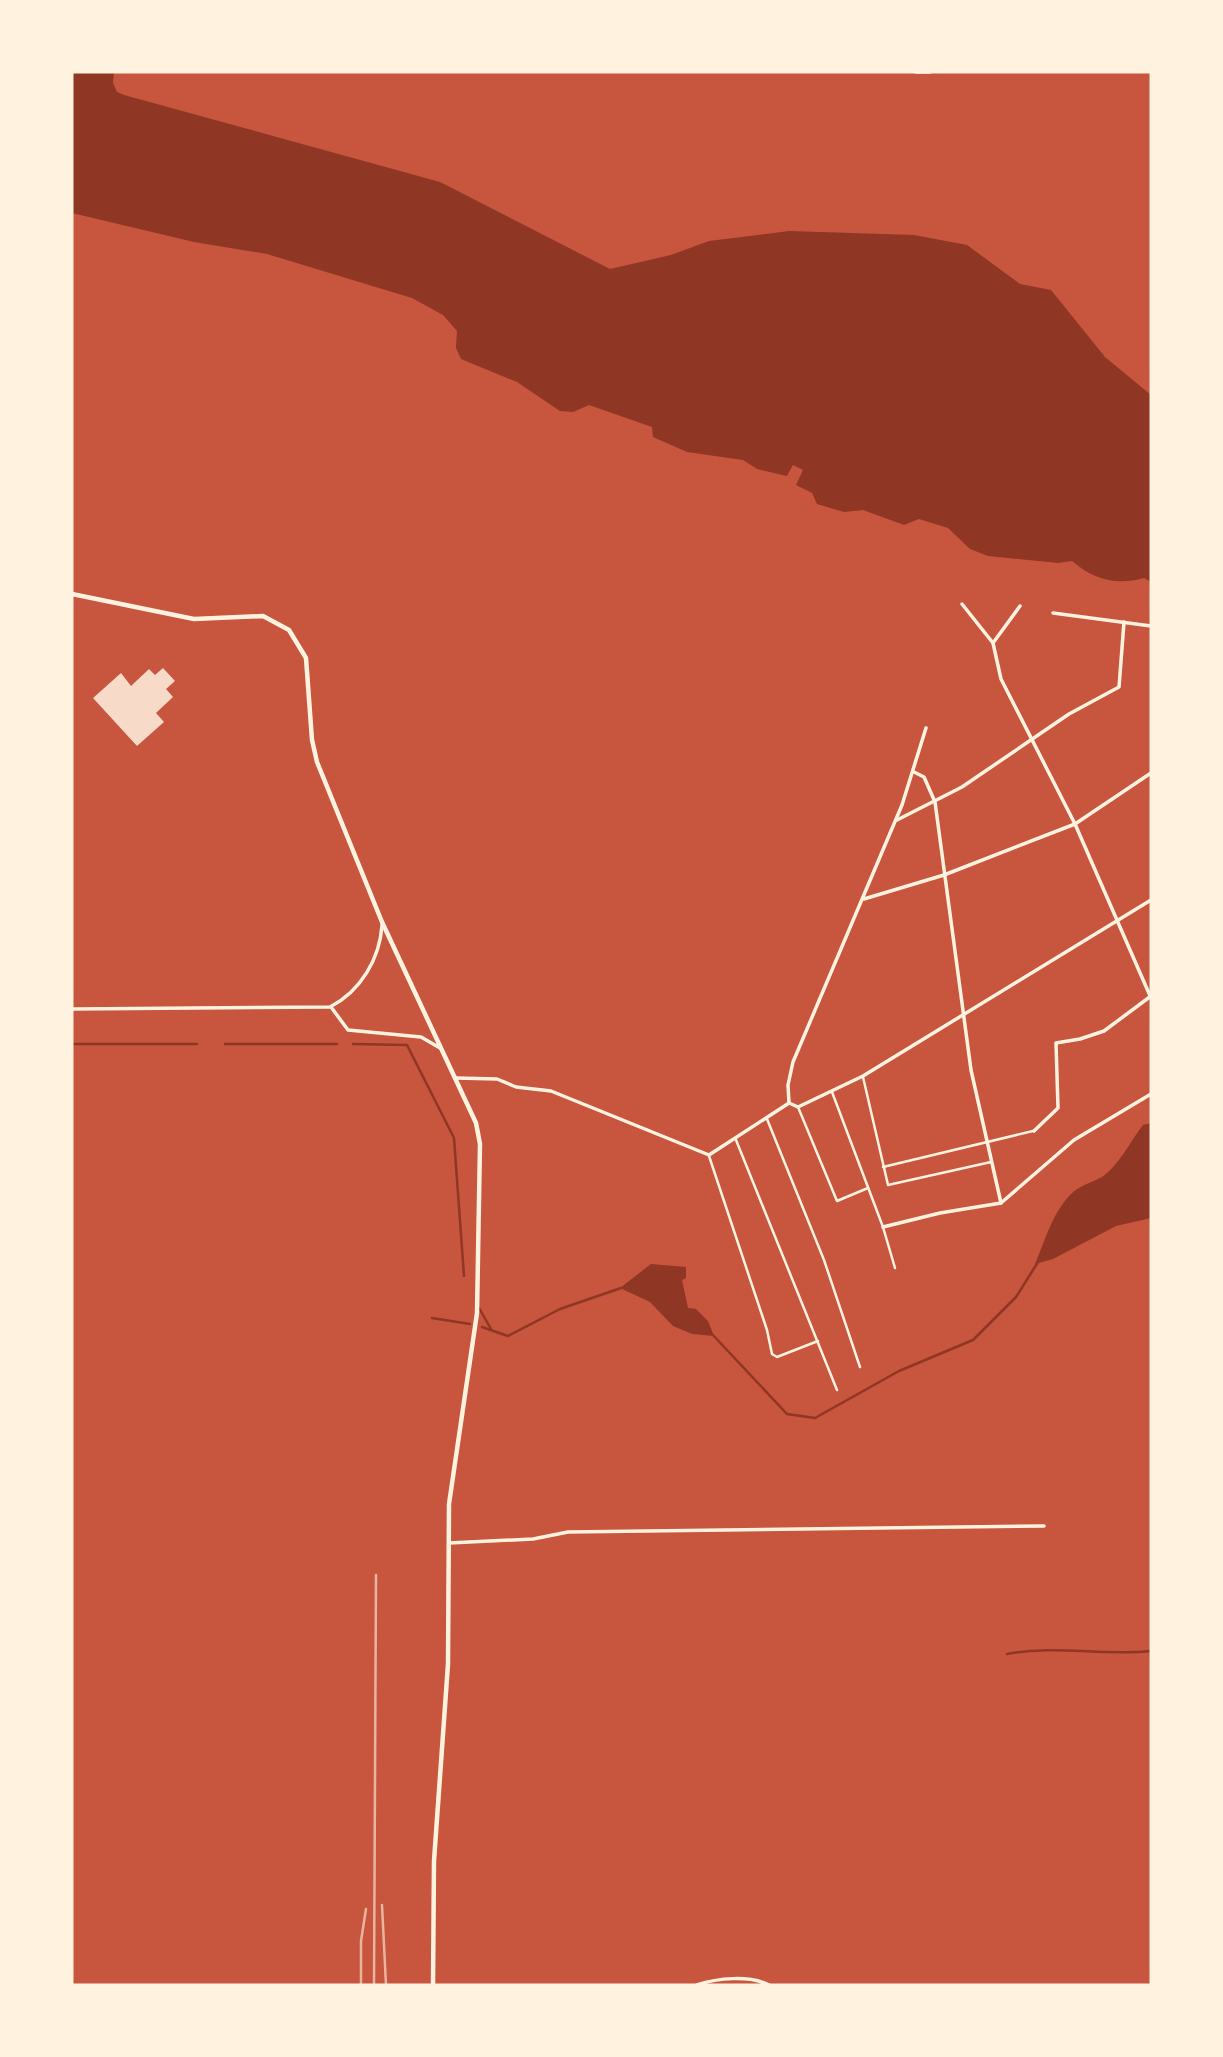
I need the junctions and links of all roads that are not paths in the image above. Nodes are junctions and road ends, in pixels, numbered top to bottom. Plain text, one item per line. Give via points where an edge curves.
1 (916, 72) edge
2 (930, 72) edge
3 (72, 594) edge
4 (962, 604) dead end
5 (1020, 606) dead end
6 (1054, 613) dead end
7 (1124, 622) junction
8 (1151, 626) edge
9 (993, 643) junction
10 (926, 728) dead end
11 (1033, 739) junction
12 (914, 772) junction
13 (1151, 773) edge
14 (935, 802) junction
15 (895, 821) junction
16 (1075, 824) junction
17 (944, 876) junction
18 (864, 899) junction
19 (1151, 900) edge
20 (1117, 920) junction
21 (382, 922) junction
22 (1151, 997) edge
23 (330, 1007) junction
24 (72, 1009) edge
25 (964, 1014) junction
26 (442, 1049) junction
27 (863, 1076) junction
28 (456, 1078) junction
29 (832, 1092) junction
30 (1151, 1094) edge
31 (789, 1103) junction
32 (798, 1107) junction
33 (767, 1119) junction
34 (1034, 1131) joint
35 (736, 1140) junction
36 (988, 1143) junction
37 (709, 1155) junction
38 (992, 1163) junction
39 (883, 1167) junction
40 (868, 1188) junction
41 (1001, 1203) junction
42 (883, 1227) junction
43 (895, 1268) dead end
44 (818, 1341) junction
45 (860, 1367) dead end
46 (837, 1390) dead end
47 (1044, 1526) dead end
48 (447, 1543) junction
49 (433, 1985) edge
50 (697, 1985) edge
51 (769, 1985) edge

1 - 2 street
3 - 21 street via 194,619 263,616 289,630 306,658 317,762
4 - 9 street
5 - 9 street
6 - 7 street
7 - 8 street
7 - 11 street via 1119,687
9 - 11 street via 1001,679
10 - 12 street
11 - 14 street
11 - 16 street
12 - 14 street via 924,777
12 - 15 street
13 - 16 street
14 - 15 street
14 - 17 street
15 - 18 street
16 - 17 street
16 - 20 street
17 - 18 street
17 - 25 street
18 - 31 street via 793,1062
19 - 20 street
20 - 22 street
20 - 25 street
21 - 23 street via 378,950 361,982
21 - 26 street
22 - 34 street via 1104,1031 1056,1043 1058,1108
23 - 24 street
23 - 26 street via 348,1030 421,1037
25 - 27 street
25 - 36 street
26 - 28 street
27 - 29 street
27 - 39 street
28 - 37 street via 497,1080 551,1091
28 - 48 street via 472,1110 480,1144 480,1232 477,1313
29 - 32 street
29 - 40 street
30 - 41 street via 1074,1140
31 - 32 street
31 - 33 street
32 - 40 street via 836,1201
33 - 35 street
33 - 45 street via 824,1260
34 - 36 street
35 - 37 street
35 - 44 street
36 - 38 street
36 - 39 street
37 - 44 street via 772,1354 777,1357
38 - 39 street via 891,1185 886,1183
38 - 41 street
40 - 42 street
41 - 42 street
42 - 43 street
44 - 46 street
47 - 48 street via 568,1532 533,1539
48 - 49 street via 448,1664 434,1861
50 - 51 street via 732,1979

